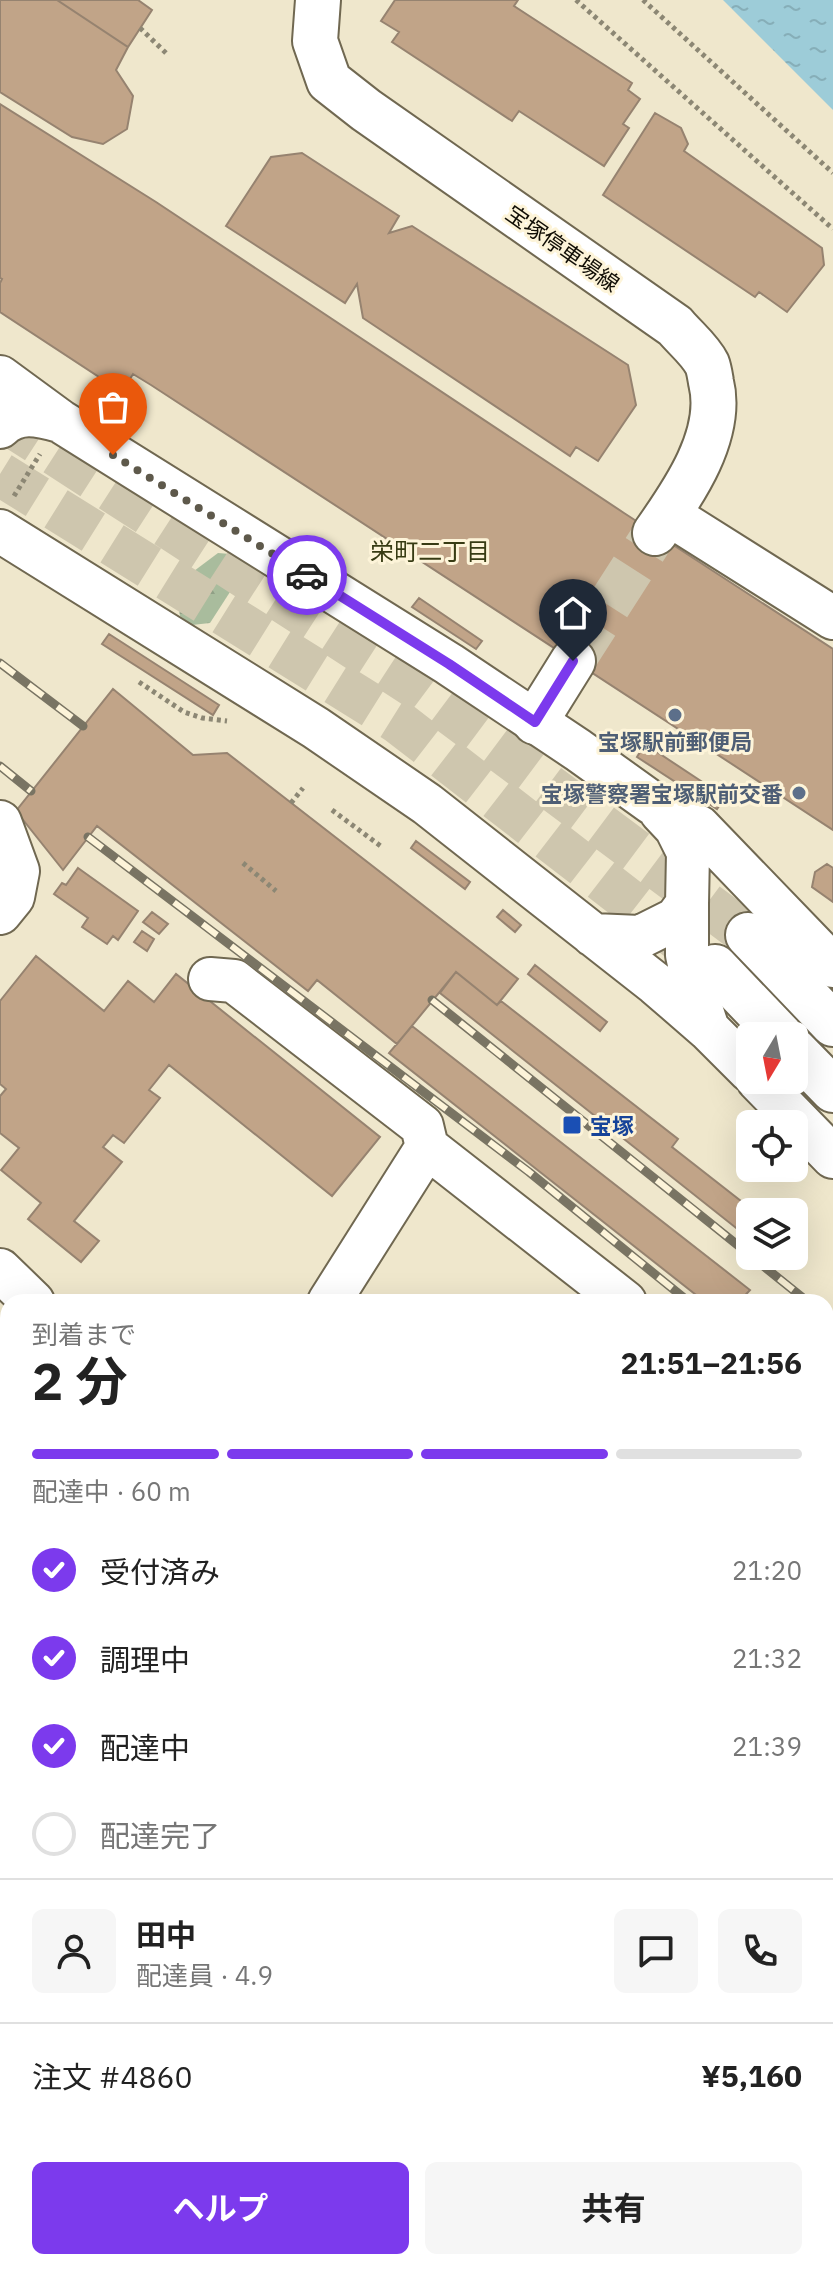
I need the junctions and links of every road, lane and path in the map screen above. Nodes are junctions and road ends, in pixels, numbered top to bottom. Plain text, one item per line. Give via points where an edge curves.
1 (318, 0) edge
2 (576, 0) edge
3 (643, 0) edge
4 (140, 28) dead end
5 (166, 53) dead end
6 (833, 173) edge
7 (833, 229) edge
8 (0, 377) edge
9 (0, 427) edge
10 (50, 438) junction
11 (6, 516) edge
12 (662, 523) joint
13 (833, 618) edge
14 (573, 661) tunnel mouth
15 (139, 682) dead end
16 (233, 721) dead end
17 (535, 722) junction
18 (303, 788) dead end
19 (291, 803) dead end
20 (652, 803) junction
21 (332, 810) dead end
22 (0, 822) edge
23 (382, 847) dead end
24 (243, 863) dead end
25 (276, 891) dead end
26 (687, 904) junction
27 (0, 913) edge
28 (593, 935) junction
29 (748, 935) tunnel mouth
30 (833, 966) edge
31 (715, 967) tunnel mouth
32 (210, 979) dead end
33 (768, 1022) edge
34 (833, 1024) edge
35 (708, 1029) junction
36 (736, 1057) edge
37 (808, 1064) edge
38 (833, 1090) edge
39 (772, 1094) edge
40 (427, 1147) junction
41 (833, 1157) edge
42 (0, 1270) edge
43 (25, 1294) edge
44 (334, 1294) edge
45 (615, 1294) edge

1 - 12 main road, 宝塚停車場線 via 315,41 329,81 675,326 707,364 715,395 711,433
2 - 7 path
3 - 6 path
4 - 5 path
8 - 10 street
9 - 10 street via 20,415 38,415
10 - 11 path
10 - 17 street via 374,616
11 - 28 street via 427,804
12 - 13 street
14 - 17 main road
15 - 16 path via 184,712
17 - 20 street
18 - 19 path
20 - 26 street via 676,828 688,852
20 - 30 street via 699,827
21 - 23 path
22 - 27 street via 18,871 13,897
24 - 25 path
26 - 28 street via 676,919 640,937
26 - 35 street via 687,955
28 - 35 street
29 - 34 main road
31 - 33 main road
32 - 40 street via 234,981 247,990 422,1126
35 - 36 street
37 - 38 main road
39 - 41 street
40 - 44 street
40 - 45 street
42 - 43 street

